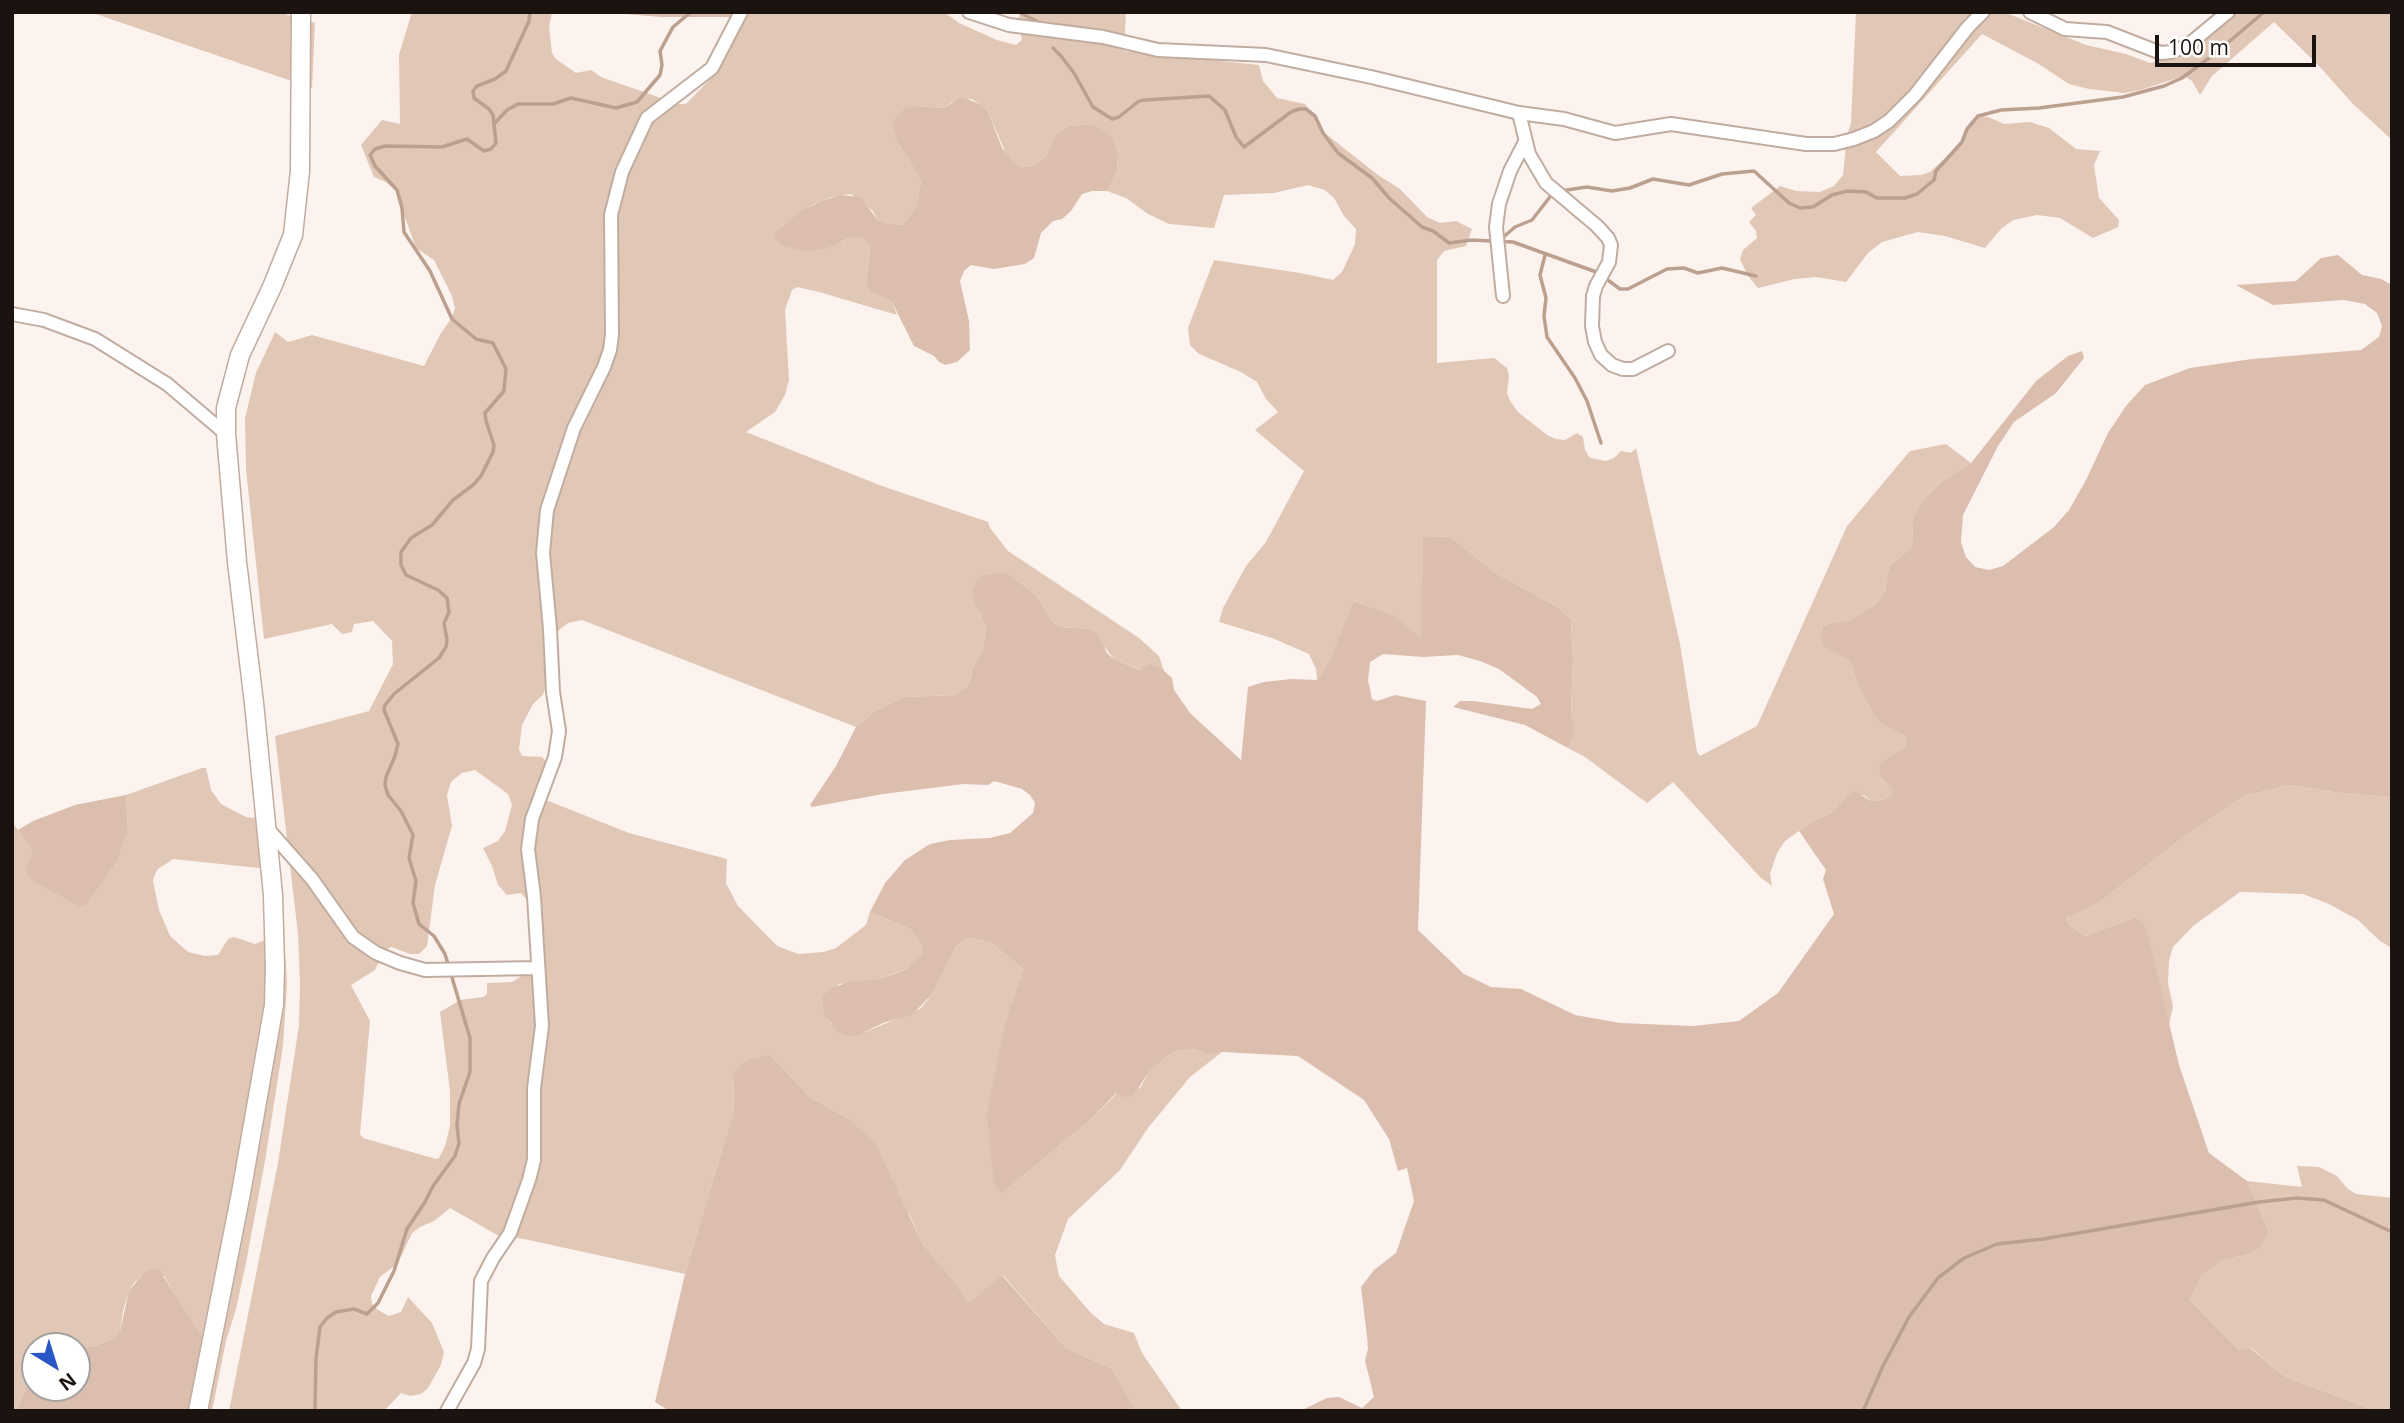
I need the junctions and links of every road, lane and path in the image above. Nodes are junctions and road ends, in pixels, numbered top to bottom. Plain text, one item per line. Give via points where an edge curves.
1 (301, 12) edge
2 (741, 12) edge
3 (969, 12) edge
4 (1983, 12) edge
5 (2030, 12) edge
6 (2228, 12) edge
7 (1520, 113) junction
8 (1525, 142) junction
9 (1503, 296) dead end
10 (12, 314) edge
11 (1668, 351) dead end
12 (226, 434) junction
13 (267, 828) junction
14 (538, 968) junction
15 (198, 1411) edge
16 (447, 1411) edge

1 - 12 main road via 300,171 293,234 240,355 226,408
2 - 14 street via 712,68 647,118 622,172 611,215 610,350 574,428 547,510 543,553 559,731 529,836
3 - 7 street via 1009,25 1103,37 1158,50 1266,55
4 - 7 street via 1889,121 1834,144 1781,142 1671,124 1615,133
5 - 6 street via 2066,29 2107,32 2161,53 2187,46
7 - 8 street
8 - 9 street via 1504,186 1497,215
8 - 11 street via 1546,183 1597,226 1611,245 1609,262 1593,296 1592,326 1601,355 1612,365 1633,369
10 - 12 street via 95,339 167,384
12 - 13 main road
13 - 14 street via 364,947 425,970
13 - 15 main road via 274,1005
14 - 16 street via 542,1026 534,1088 534,1160 510,1233 481,1281 478,1349

